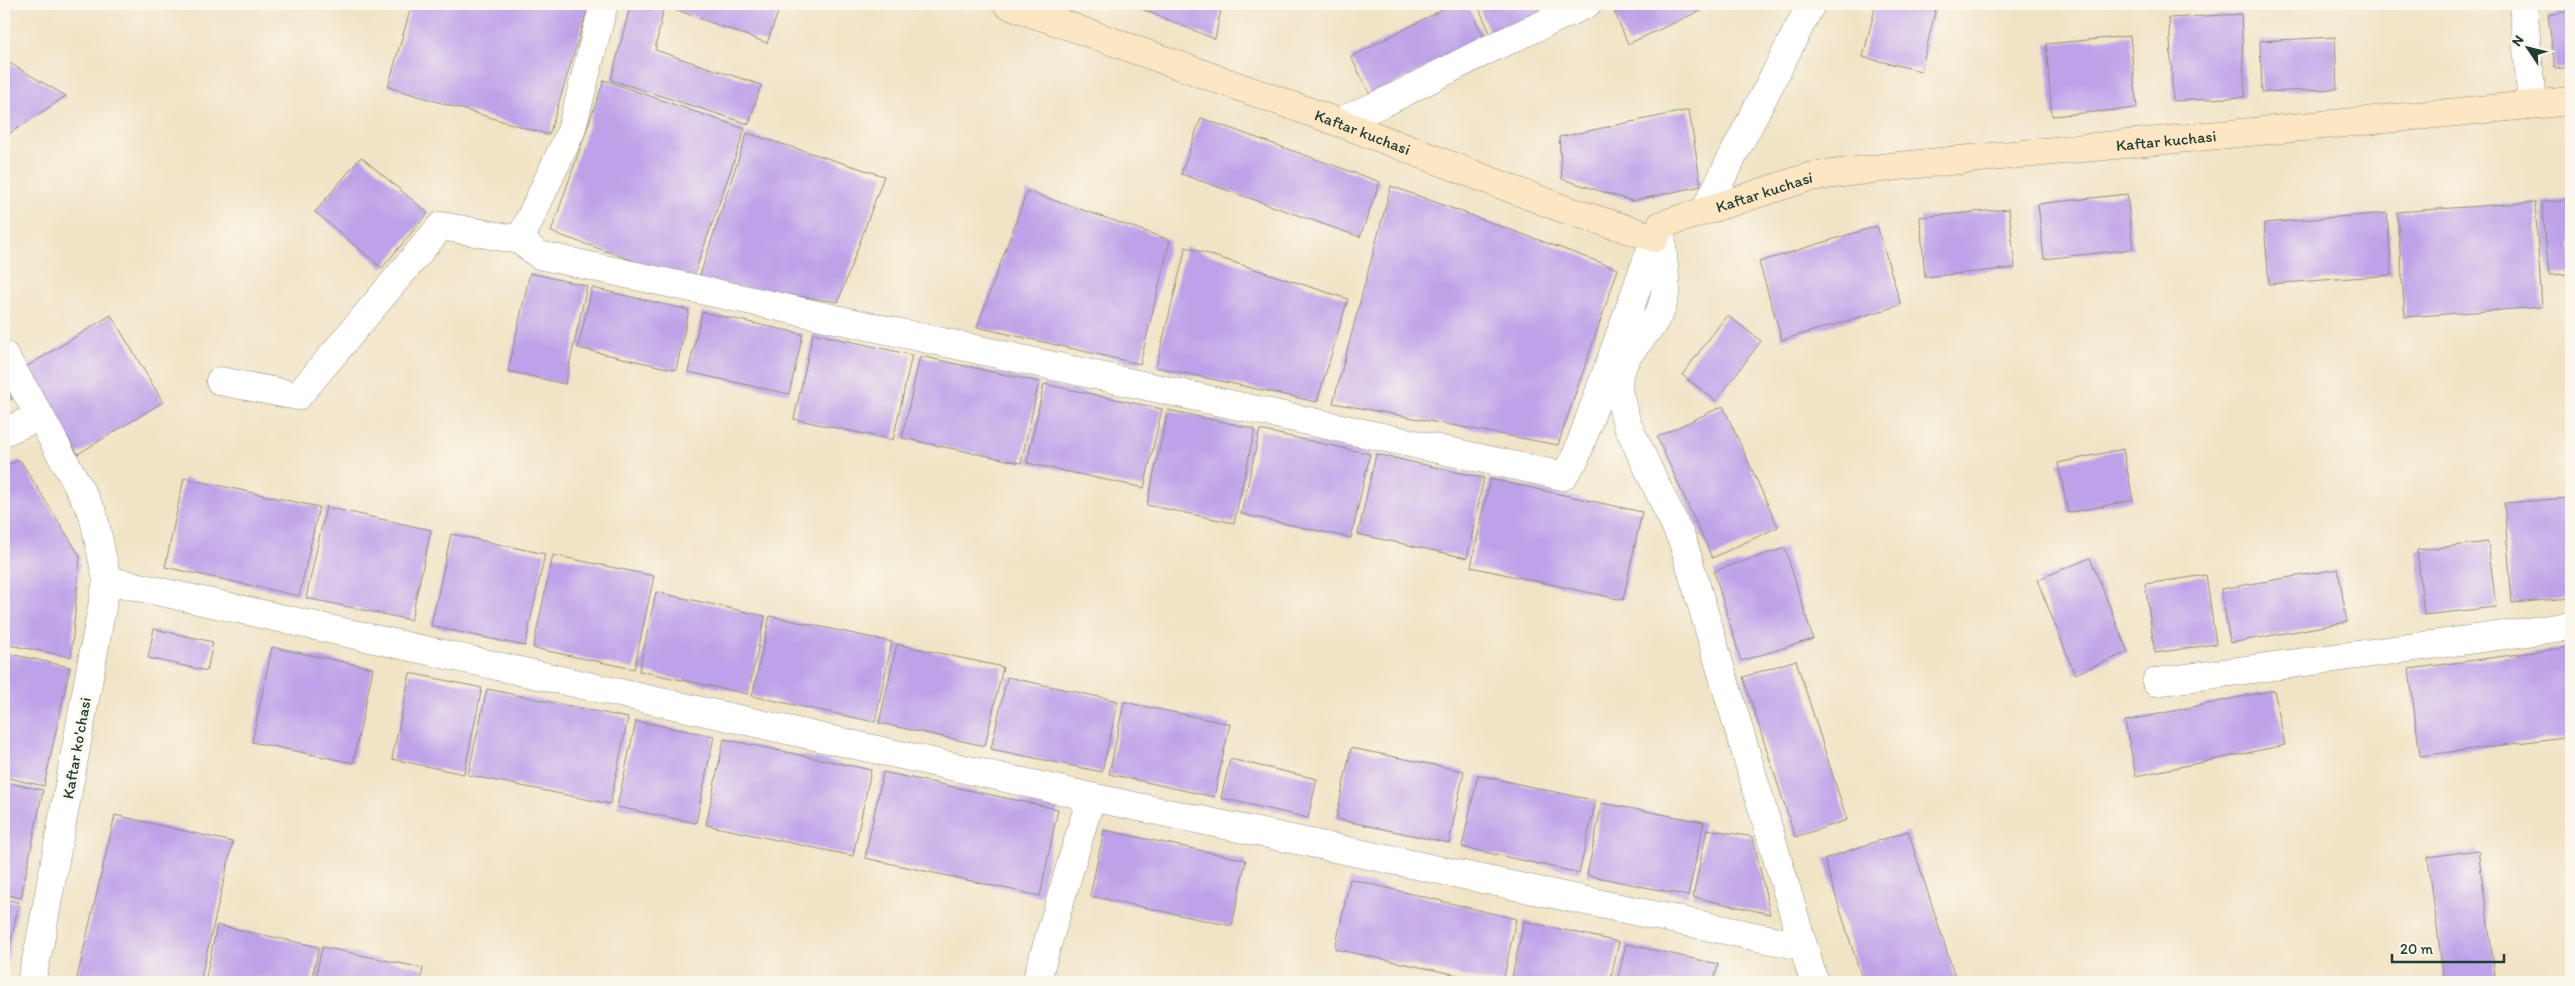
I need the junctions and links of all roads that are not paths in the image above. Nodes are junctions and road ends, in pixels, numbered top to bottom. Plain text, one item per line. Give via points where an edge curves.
1 (604, 4) edge
2 (1007, 4) edge
3 (1587, 4) edge
4 (1811, 4) edge
5 (2523, 4) edge
6 (2571, 101) edge
7 (2532, 104) junction
8 (1338, 122) junction
9 (1705, 210) junction
10 (1658, 232) junction
11 (520, 240) junction
12 (4, 355) edge
13 (220, 381) dead end
14 (40, 416) junction
15 (4, 432) edge
16 (107, 580) junction
17 (2571, 626) edge
18 (2156, 682) dead end
19 (1091, 797) junction
20 (1801, 946) junction
21 (31, 982) edge
22 (1036, 982) edge
23 (1814, 982) edge

1 - 11 street via 571,132
2 - 8 street, Kaftar kuchasi
3 - 8 street
4 - 9 street
5 - 7 street
6 - 7 street, Kaftar kuchasi
7 - 9 street, Kaftar kuchasi via 1819,176
8 - 10 street, Kaftar kuchasi via 1561,208
9 - 10 street, Kaftar kuchasi
10 - 11 street via 1575,459 1563,476 539,255
10 - 20 street via 1666,290 1661,310 1628,354 1619,373 1618,391 1627,424 1683,542
11 - 13 street via 441,226 298,396
12 - 14 street, Kaftar ko'chasi
14 - 15 street
14 - 16 street, Kaftar ko'chasi via 94,514
16 - 19 street
16 - 21 street, Kaftar ko'chasi
17 - 18 street
19 - 20 street
19 - 22 street
20 - 23 street

